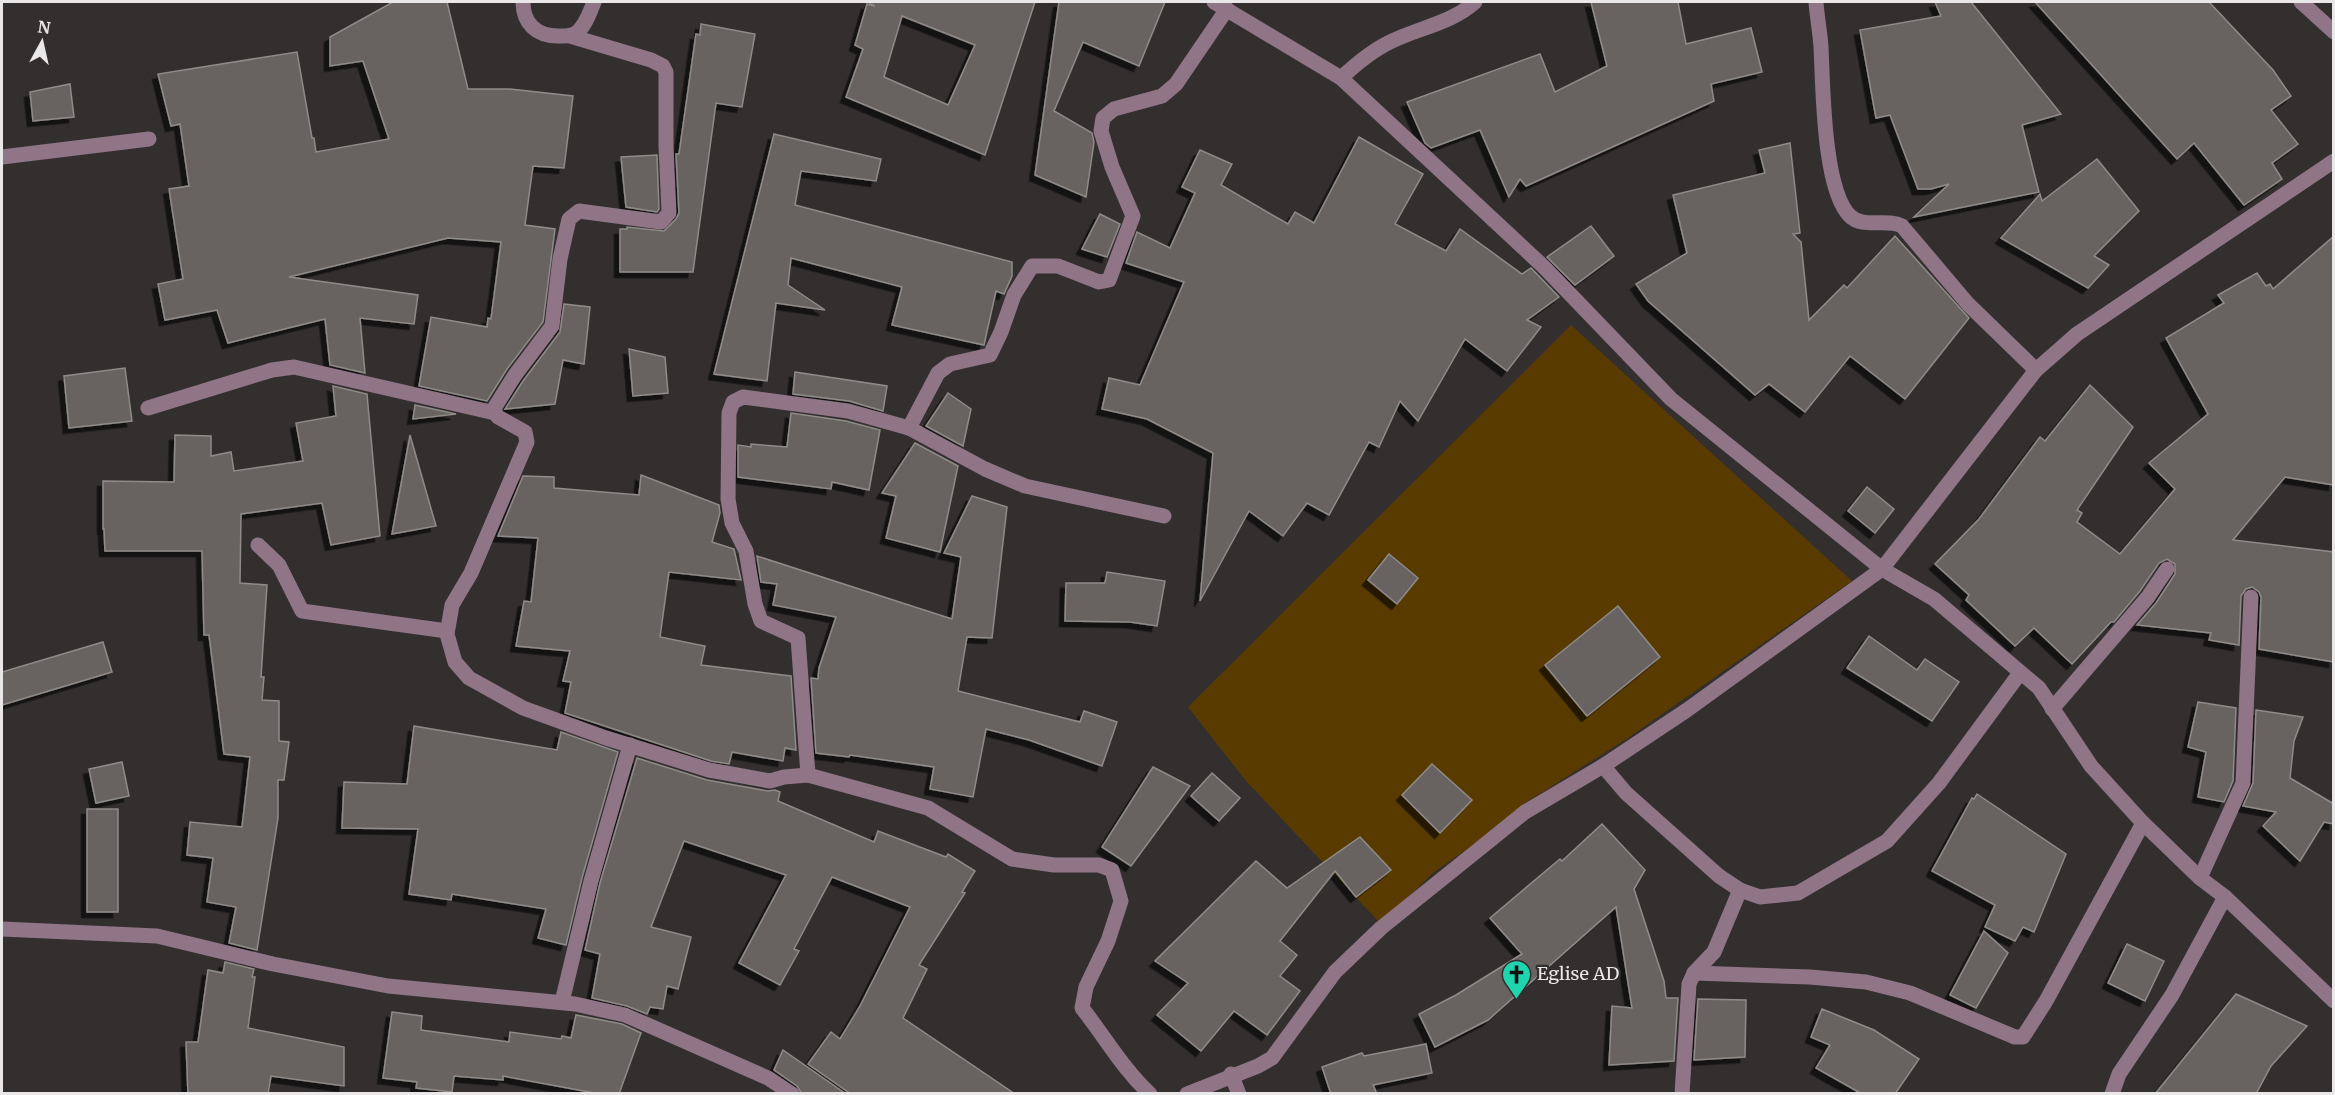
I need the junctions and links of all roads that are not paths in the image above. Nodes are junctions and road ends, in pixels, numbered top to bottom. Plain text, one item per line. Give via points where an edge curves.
1 (523, 2) edge
2 (594, 2) edge
3 (1475, 2) edge
4 (1816, 2) edge
5 (2301, 2) edge
6 (1220, 5) edge
7 (2334, 32) edge
8 (570, 36) junction
9 (1341, 78) junction
10 (149, 139) dead end
11 (2, 157) edge
12 (2334, 161) edge
13 (2037, 370) junction
14 (148, 408) dead end
15 (495, 413) junction
16 (909, 428) junction
17 (1164, 516) dead end
18 (258, 545) dead end
19 (1882, 569) junction
20 (2167, 569) dead end
21 (2251, 597) dead end
22 (447, 631) junction
23 (2020, 673) junction
24 (2052, 709) junction
25 (630, 745) junction
26 (1603, 765) junction
27 (808, 776) junction
28 (2143, 823) junction
29 (2200, 878) junction
30 (1740, 890) junction
31 (2225, 897) junction
32 (2, 929) edge
33 (1694, 973) junction
34 (2334, 1001) edge
35 (562, 1002) junction
36 (1231, 1074) junction
37 (792, 1094) edge
38 (1150, 1094) edge
39 (1187, 1094) edge
40 (1239, 1094) edge
41 (1682, 1094) edge
42 (2112, 1094) edge

1 - 8 street via 523,13 530,26 542,34
2 - 8 street via 578,32
3 - 9 street via 1452,18 1368,54
4 - 13 street via 1830,164 1849,216 1858,222 1894,222 1902,226 1968,304
5 - 7 street
6 - 9 street
6 - 16 street via 1176,84 1162,96 1114,109 1103,118 1101,131 1112,167 1133,216 1109,280 1099,282 1058,266 1032,266 1014,295 990,355 950,364 938,373
8 - 15 street via 663,66 669,213 661,222 579,211 569,219 552,326 515,375
9 - 19 street via 1536,259 1671,399
10 - 11 street
12 - 13 street via 2125,300
13 - 19 street
14 - 15 street via 272,370 294,367
15 - 22 street via 525,432 527,442 471,573 452,605
16 - 17 street via 1025,486
16 - 27 street via 848,411 743,397 733,402 729,413 728,499 732,523 746,551 761,621 798,638
18 - 22 street via 279,565 302,611
19 - 23 street via 1934,599
19 - 26 street
20 - 24 street via 2148,597
21 - 29 street via 2243,783
22 - 25 street via 455,662 469,678 523,708
23 - 24 street via 2039,688
23 - 30 street via 1939,783 1887,841 1798,893 1760,897
24 - 28 street via 2091,766
25 - 27 street via 709,770 770,781
25 - 35 street
26 - 30 street via 1626,793
26 - 36 street via 1525,812 1381,928 1335,972 1272,1058
27 - 38 street via 928,808 1012,859 1054,865 1099,865 1112,870 1121,901 1108,941 1086,987 1082,1008 1130,1075
28 - 29 street
28 - 33 street via 2023,1037 1910,993 1866,982
29 - 31 street
30 - 33 street via 1714,952
31 - 34 street
31 - 42 street via 2172,994 2119,1074
32 - 35 street via 157,936 388,986
33 - 41 street via 1689,984
35 - 37 street via 625,1015 768,1078
36 - 39 street
36 - 40 street

